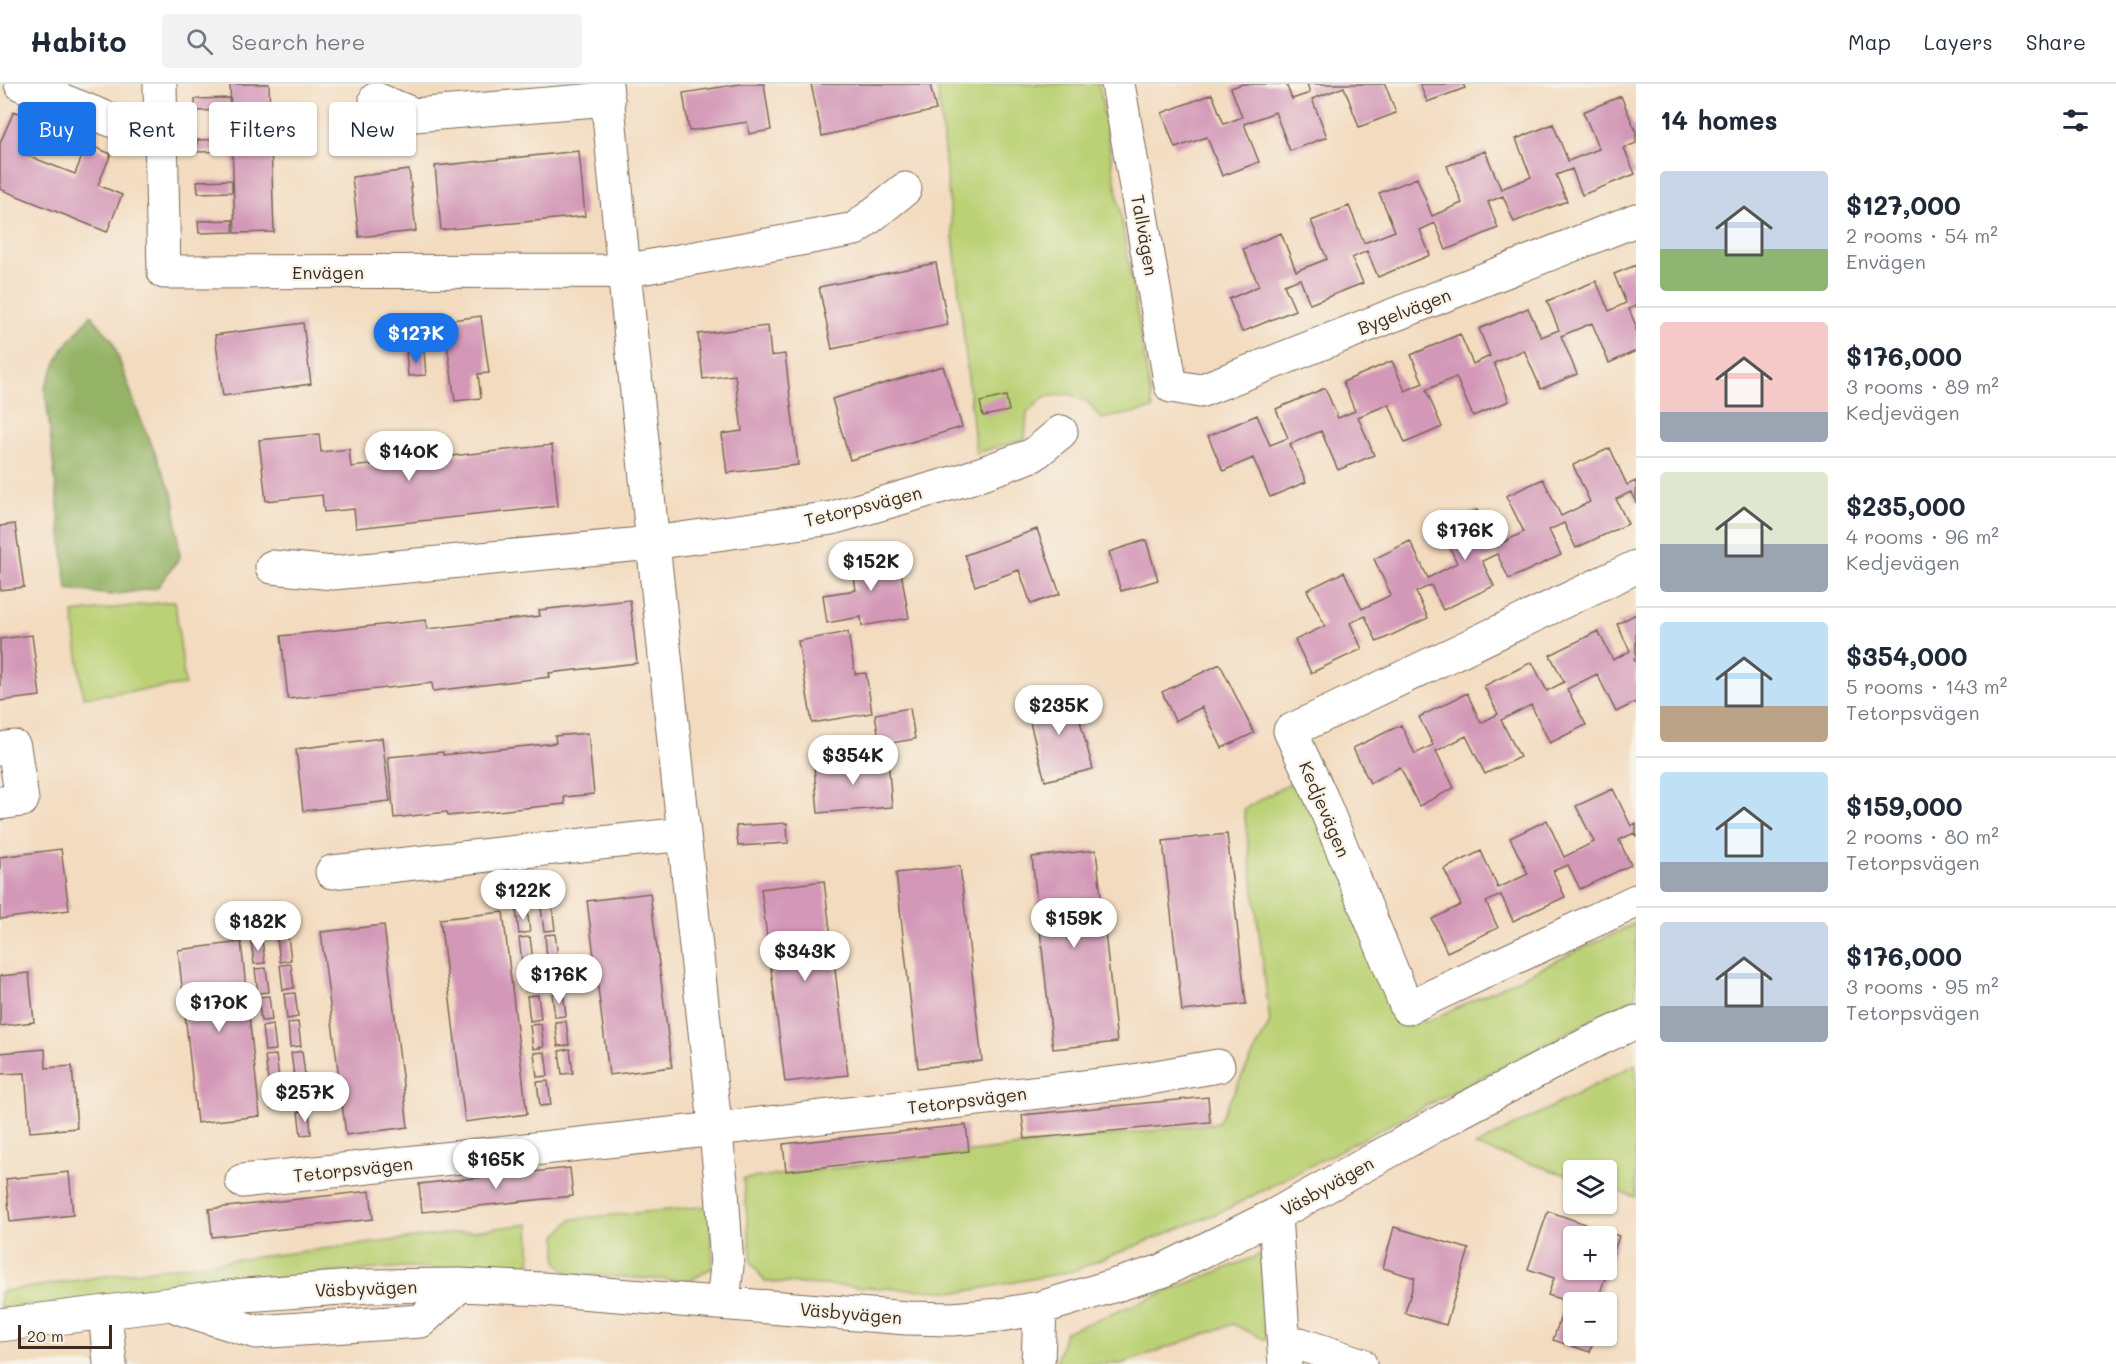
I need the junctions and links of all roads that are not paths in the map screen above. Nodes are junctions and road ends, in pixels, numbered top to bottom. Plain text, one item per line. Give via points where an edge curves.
1 (21, 84) edge
2 (160, 84) edge
3 (1118, 84) edge
4 (607, 91) edge
5 (376, 99) dead end
6 (160, 102) edge
7 (108, 119) edge
8 (161, 156) edge
9 (906, 189) dead end
10 (1636, 220) edge
11 (624, 271) junction
12 (1171, 386) joint
13 (1061, 432) dead end
14 (652, 543) junction
15 (272, 567) dead end
16 (1636, 567) edge
17 (0, 749) edge
18 (0, 804) edge
19 (684, 834) junction
20 (332, 872) dead end
21 (1636, 901) edge
22 (1636, 1022) edge
23 (1218, 1066) dead end
24 (716, 1129) junction
25 (242, 1181) dead end
26 (1275, 1215) junction
27 (723, 1302) junction
28 (1040, 1308) junction
29 (105, 1312) junction
30 (0, 1325) edge
31 (1284, 1354) edge
32 (110, 1364) edge
33 (1038, 1364) edge
34 (1360, 1364) edge

1 - 7 street
2 - 6 street, Envägen
3 - 12 street, Tallvägen
4 - 5 street via 415,115
4 - 11 street
8 - 11 street, Envägen via 164,272
9 - 11 street via 855,229
10 - 12 street, Bygelvägen via 1200,391
11 - 14 street
13 - 14 street, Tetorpsvägen via 1033,455 832,518
14 - 15 street, Tetorpsvägen via 333,573
14 - 19 street
16 - 21 street, Kedjevägen via 1290,731 1407,1008
17 - 18 street via 14,747 21,800
19 - 20 street
19 - 24 street
22 - 26 street, Väsbyvägen via 1459,1112
23 - 24 street, Tetorpsvägen via 1127,1082
24 - 25 street, Tetorpsvägen
24 - 27 street via 727,1266
26 - 28 street, Väsbyvägen via 1162,1271
26 - 31 street
27 - 28 street, Väsbyvägen via 929,1319 1000,1315
27 - 29 street, Väsbyvägen via 542,1289 368,1286
28 - 33 street
29 - 30 street, Väsbyvägen
29 - 32 street
31 - 34 street via 1300,1344

